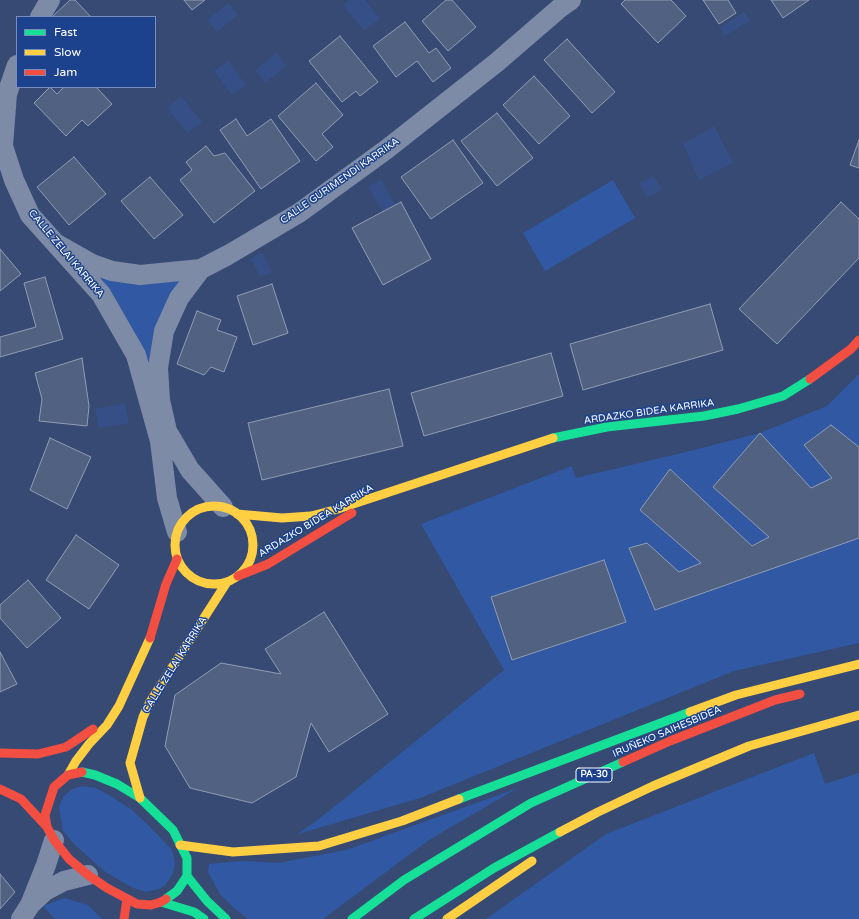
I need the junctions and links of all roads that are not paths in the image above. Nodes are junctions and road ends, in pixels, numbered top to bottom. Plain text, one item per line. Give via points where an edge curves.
1 (50, 0) edge
2 (571, 0) edge
3 (41, 16) edge
4 (16, 68) edge
5 (55, 243) junction
6 (201, 269) junction
7 (859, 340) edge
8 (383, 494) junction
9 (230, 510) junction
10 (177, 532) junction
11 (177, 559) junction
12 (238, 576) junction
13 (227, 582) junction
14 (859, 664) edge
15 (806, 692) dead end
16 (119, 706) junction
17 (859, 715) edge
18 (0, 753) edge
19 (30, 763) dead end
20 (64, 774) junction
21 (0, 789) edge
22 (140, 798) junction
23 (598, 812) junction
24 (50, 834) junction
25 (180, 845) junction
26 (550, 848) dead end
27 (538, 857) dead end
28 (88, 875) junction
29 (187, 876) junction
30 (127, 899) junction
31 (161, 902) junction
32 (25, 912) edge
33 (124, 919) edge
34 (204, 919) edge
35 (226, 919) edge
36 (352, 919) edge
37 (414, 919) edge
38 (447, 919) edge

1 - 3 street
2 - 6 street, CALLE GURIMENDI KARRIKA via 381,154 299,213
4 - 5 street, CALLE ZELAI KARRIKA via 7,94 3,146 14,180 30,215
5 - 6 street, CALLE GURIMENDI KARRIKA via 92,264 112,271 140,275
5 - 10 street, CALLE ZELAI KARRIKA via 101,294 136,355 160,441 167,498
6 - 9 street via 179,298 164,332 158,368 160,400 167,431 190,470
7 - 8 main road, ARDAZKO BIDEA KARRIKA via 819,373 783,396 704,416 607,427 557,437
8 - 9 main road, ARDAZKO BIDEA KARRIKA via 312,516 282,518
8 - 12 main road, ARDAZKO BIDEA KARRIKA via 268,564
9 - 10 main road via 212,506 200,508 182,522
9 - 12 main road via 246,522 253,545 246,568
10 - 11 main road
11 - 13 main road via 183,570 192,578 203,583
11 - 16 main road via 166,584 150,638
12 - 13 main road
13 - 22 main road, CALLE ZELAI KARRIKA via 143,717 130,763
14 - 25 main road via 736,695 531,770 402,821 319,846 233,852
15 - 36 main road, IRUÑEKO SAIHESBIDEA / PA-30 via 775,700 670,741 531,804 404,880
16 - 18 main road via 66,747 38,754
16 - 20 main road via 107,725
17 - 23 main road via 749,746
18 - 19 main road
20 - 22 main road via 82,772 95,775
20 - 24 main road via 54,787 45,815
21 - 24 main road via 21,799
22 - 25 main road via 173,830
23 - 26 main road
23 - 37 main road via 494,868
24 - 28 main road via 69,859
24 - 32 street via 46,866
25 - 29 main road via 188,858
27 - 38 main road
28 - 30 main road
28 - 32 street via 64,881 45,891
29 - 31 main road via 177,891
29 - 35 main road
30 - 31 main road via 137,904 151,905
30 - 33 main road
31 - 34 main road via 194,912

